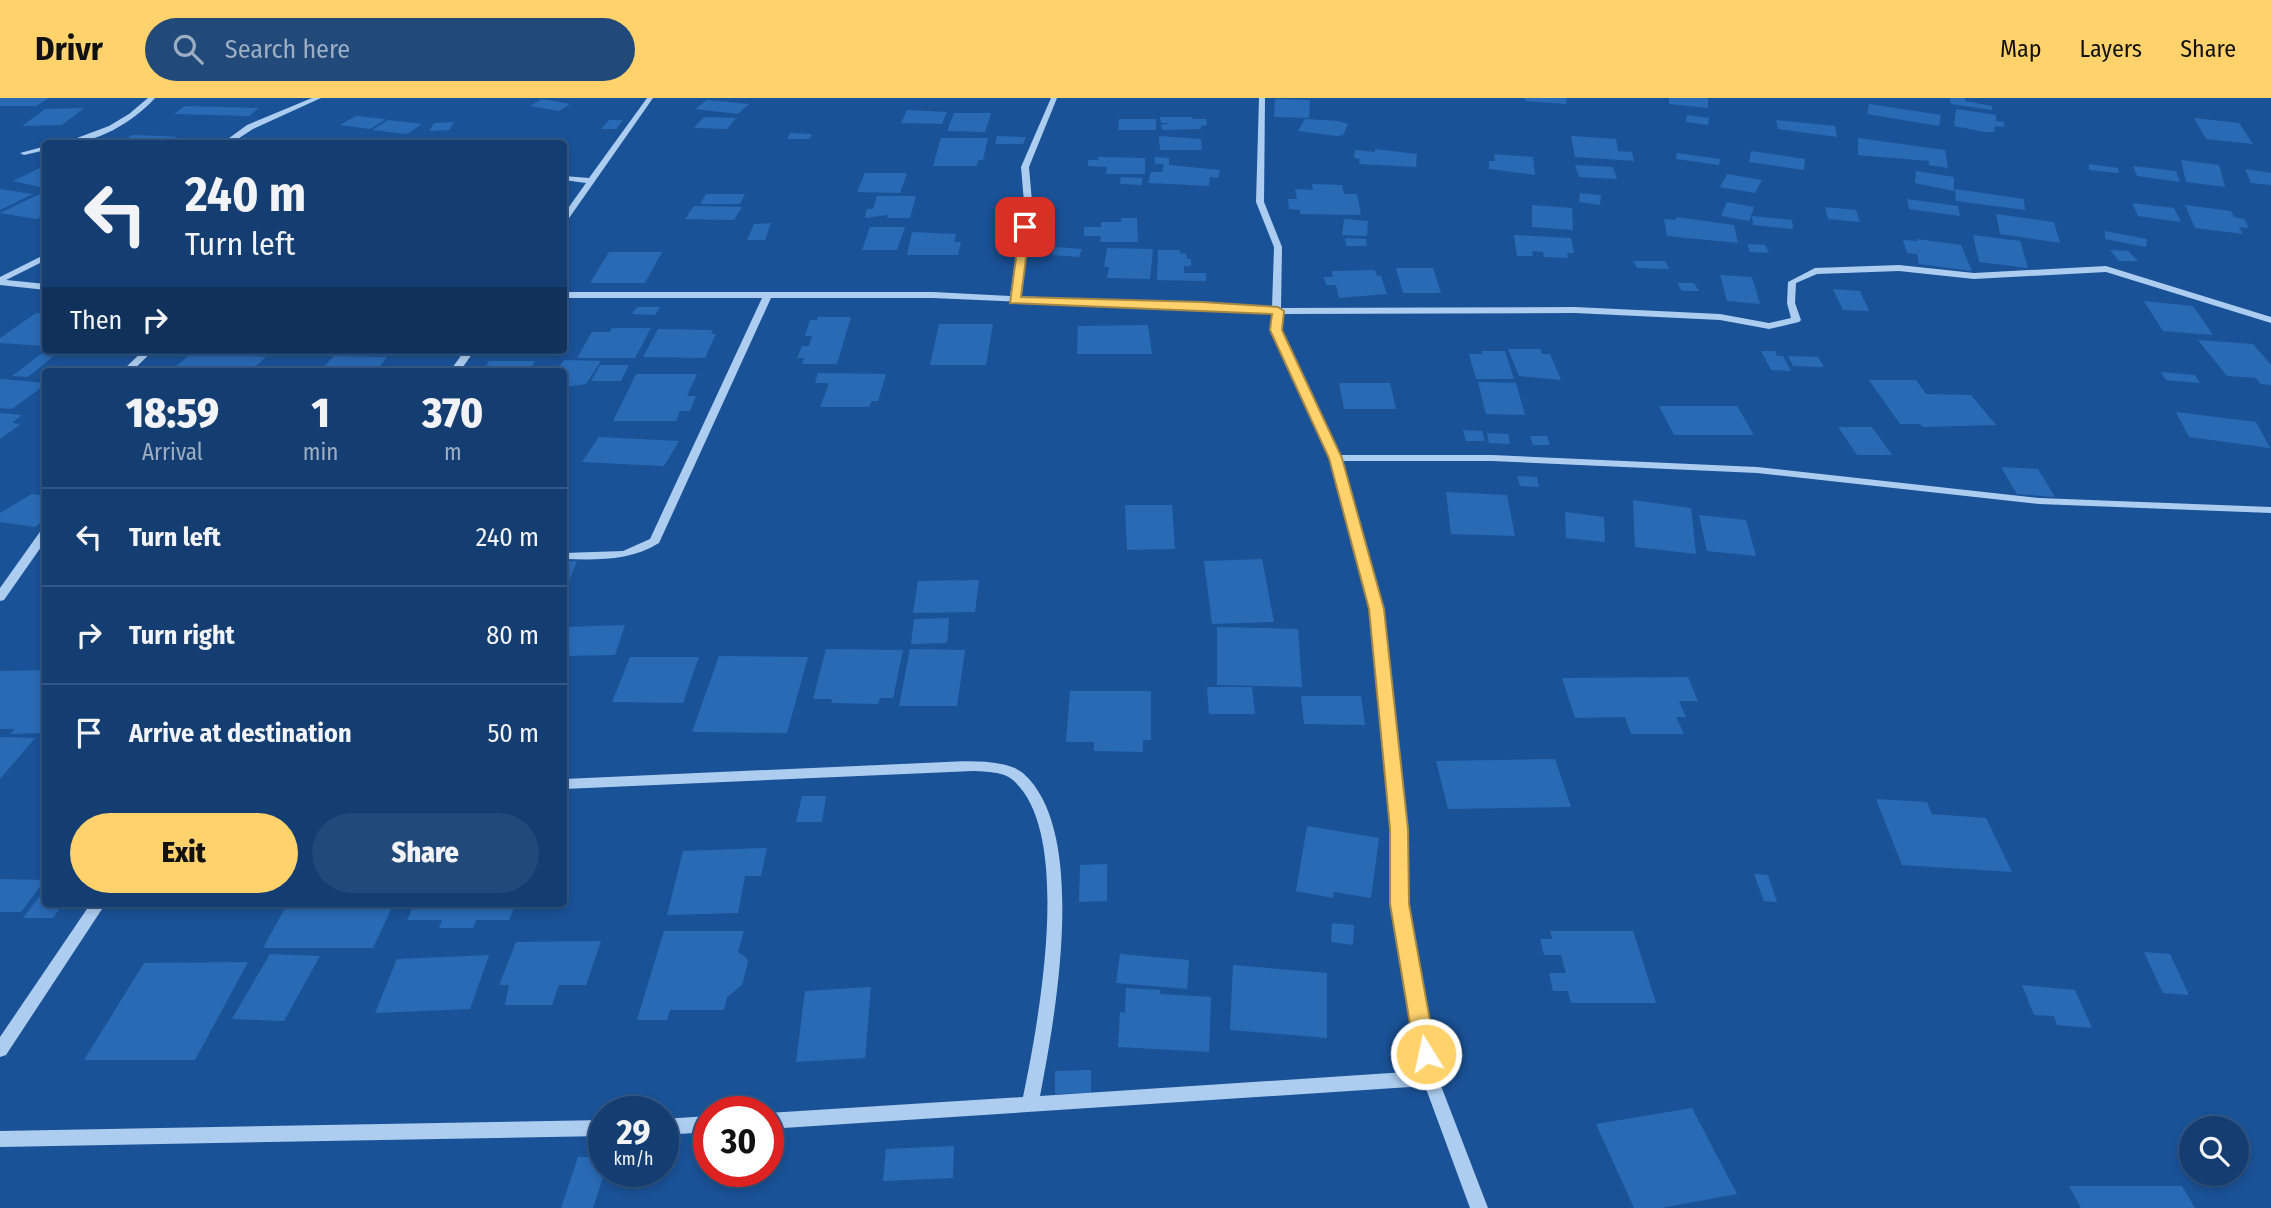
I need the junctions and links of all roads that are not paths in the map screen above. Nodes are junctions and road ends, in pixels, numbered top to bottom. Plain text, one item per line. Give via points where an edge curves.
1 (152, 98) edge
2 (318, 98) edge
3 (650, 98) edge
4 (1054, 98) edge
5 (1262, 98) edge
6 (80, 140) edge
7 (230, 140) edge
8 (42, 149) edge
9 (24, 153) dead end
10 (567, 178) edge
11 (592, 181) junction
12 (567, 215) edge
13 (42, 258) edge
14 (0, 281) edge
15 (42, 286) edge
16 (567, 295) edge
17 (767, 297) junction
18 (1014, 300) junction
19 (1278, 311) junction
20 (2271, 320) edge
21 (145, 354) edge
22 (130, 368) edge
23 (1336, 458) junction
24 (2271, 510) edge
25 (42, 537) edge
26 (567, 556) edge
27 (0, 597) edge
28 (567, 784) edge
29 (96, 907) edge
30 (0, 1050) edge
31 (1430, 1078) junction
32 (1030, 1104) junction
33 (784, 1120) edge
34 (588, 1128) edge
35 (0, 1139) edge
36 (1479, 1208) edge

1 - 6 street via 133,117 104,134
2 - 7 street
3 - 11 street
4 - 18 street via 1025,167 1028,202
5 - 19 street via 1260,202 1278,247
8 - 9 street
10 - 11 street
11 - 12 street
13 - 14 street
14 - 15 street
16 - 17 street
17 - 18 street via 933,295
17 - 26 street via 655,541 642,551
18 - 19 street
19 - 20 street via 1575,310 1720,317 1769,326 1796,320 1792,282 1815,271 1899,268 2002,275 2106,269
19 - 23 street via 1276,330
21 - 22 street
23 - 24 street via 1492,458 1757,470 2039,501
23 - 31 street via 1376,609 1399,829 1399,904
25 - 27 street
28 - 32 street via 924,767 985,767 1018,776 1043,808 1056,881 1045,1032
29 - 30 street
31 - 32 street
31 - 36 street
32 - 33 street
34 - 35 street

